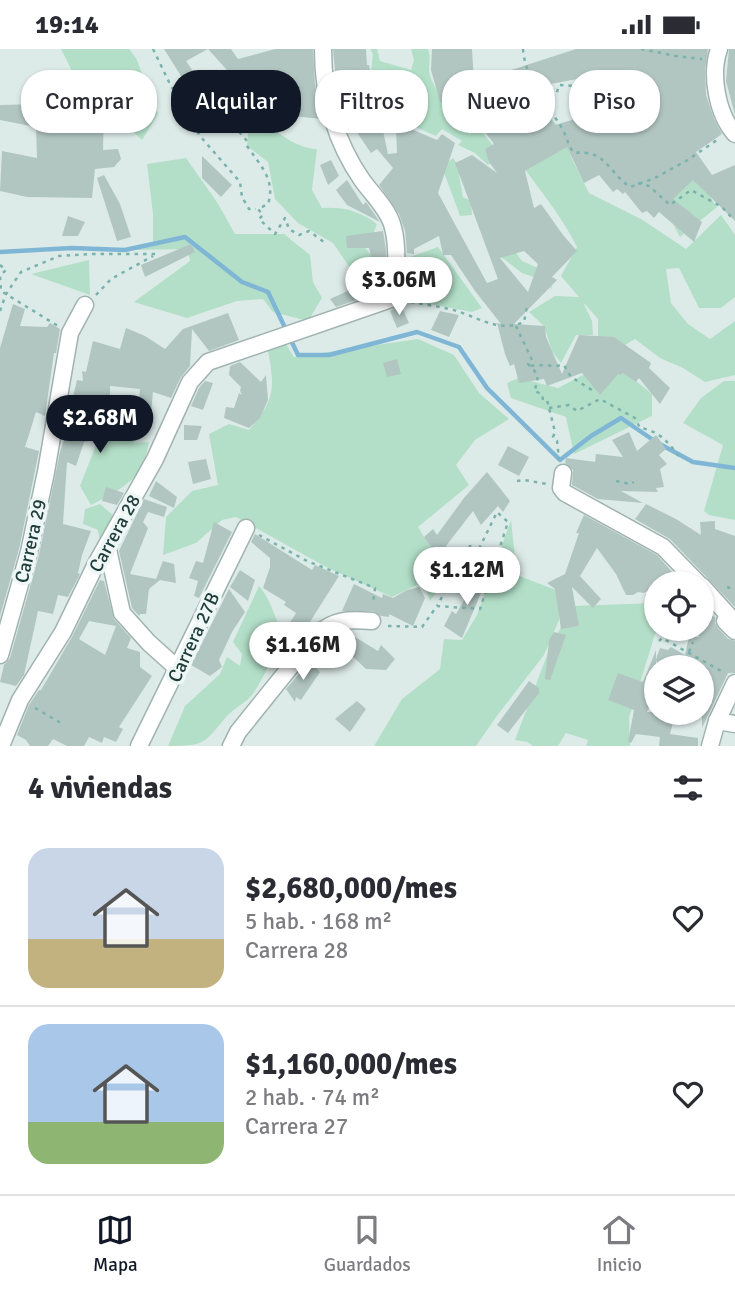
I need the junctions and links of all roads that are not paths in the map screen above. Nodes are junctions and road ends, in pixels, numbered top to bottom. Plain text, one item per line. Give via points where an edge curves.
1 (323, 49) edge
2 (717, 54) edge
3 (733, 132) edge
4 (85, 305) road end
5 (563, 480) road end
6 (246, 528) road end
7 (107, 544) junction
8 (686, 571) edge
9 (714, 600) edge
10 (372, 621) road end
11 (735, 631) edge
12 (0, 655) edge
13 (178, 669) junction
14 (729, 678) edge
15 (717, 721) junction
16 (735, 724) edge
17 (5, 734) edge
18 (139, 746) edge
19 (231, 746) edge
20 (710, 746) edge

1 - 7 street, Carrera 28 via 336,134 392,225 396,294 208,362 190,381 155,459
2 - 3 street via 718,103
4 - 12 street, Carrera 29 via 70,333 29,552
5 - 8 street via 663,547
6 - 13 street, Carrera 27B
7 - 13 street via 122,613
7 - 17 street, Carrera 28
9 - 11 street
10 - 19 street via 330,624 316,635
13 - 18 street, Carrera 27B
14 - 15 street
15 - 16 street
15 - 20 street

